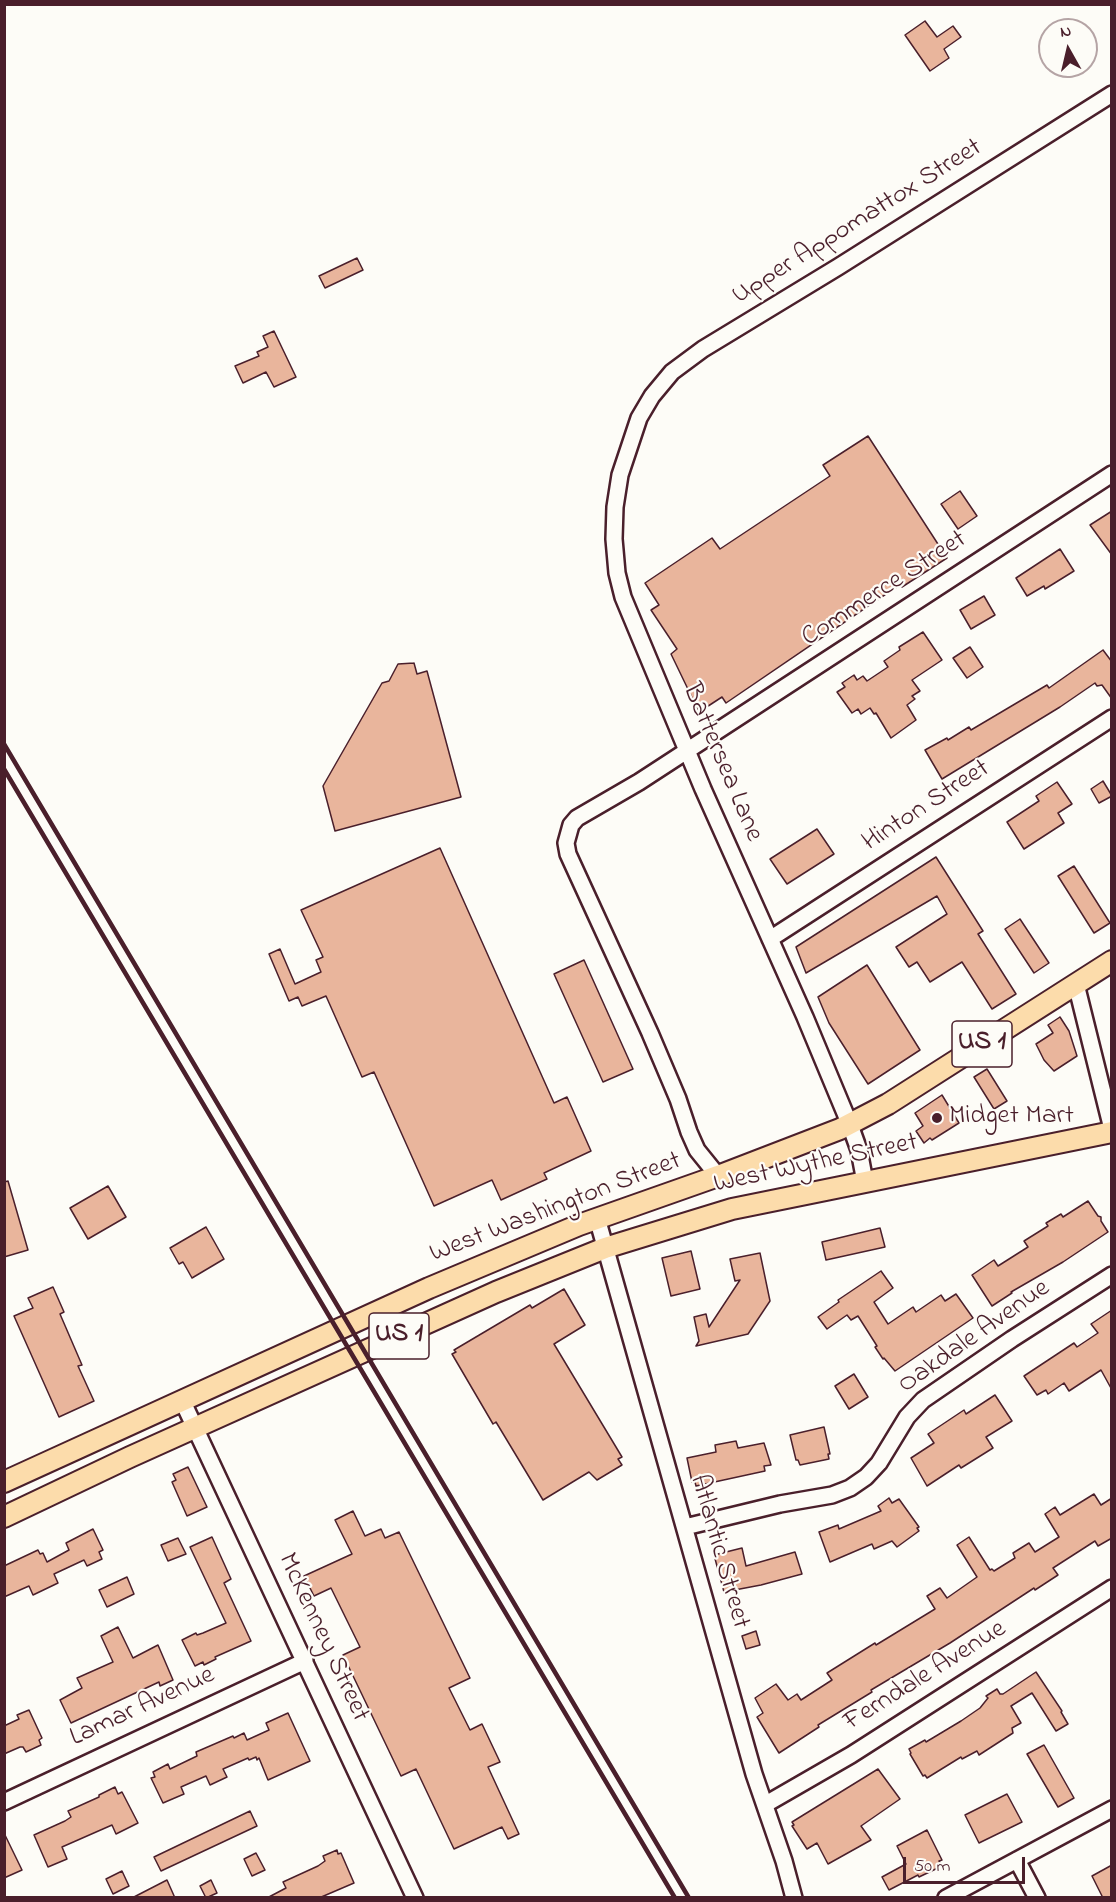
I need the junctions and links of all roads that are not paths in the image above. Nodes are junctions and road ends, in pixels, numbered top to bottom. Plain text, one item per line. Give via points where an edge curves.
1 (1112, 94) edge
2 (643, 410) joint
3 (1112, 474) edge
4 (1112, 718) edge
5 (688, 751) junction
6 (770, 939) junction
7 (1112, 961) edge
8 (1076, 984) junction
9 (850, 1125) junction
10 (1112, 1130) edge
11 (718, 1176) junction
12 (865, 1182) junction
13 (597, 1218) junction
14 (605, 1248) junction
15 (1112, 1275) edge
16 (182, 1400) junction
17 (195, 1428) junction
18 (4, 1482) edge
19 (4, 1517) edge
20 (685, 1527) junction
21 (1112, 1588) edge
22 (305, 1661) junction
23 (4, 1802) edge
24 (766, 1804) junction
25 (1112, 1809) edge
26 (1017, 1860) junction
27 (415, 1898) edge
28 (794, 1898) edge
29 (946, 1898) edge
30 (1037, 1898) edge

1 - 2 street, Upper Appomattox Street via 703,349 672,372
2 - 5 street, Battersea Lane via 628,447 615,507 617,573 622,597
3 - 5 street, Commerce Street
4 - 6 street, Hinton Street
5 - 6 street, Battersea Lane
5 - 11 street, Commerce Street via 578,818 567,832 566,843 678,1099 688,1132
6 - 9 street, Battersea Lane
7 - 8 main road, West Washington Street / US 1
8 - 9 main road, West Washington Street / US 1
8 - 10 street
9 - 11 main road, West Washington Street / US 1
9 - 12 street, Battersea Lane via 860,1150
10 - 12 main road, West Wythe Street / US 1
11 - 13 main road, West Washington Street / US 1
12 - 14 main road, West Wythe Street / US 1 via 732,1209
13 - 14 street, Atlantic Street
13 - 16 main road, West Washington Street / US 1 via 429,1288
14 - 17 main road, West Washington Street / US 1 via 496,1292
14 - 20 street, Atlantic Street
15 - 20 street, Oakdale Avenue via 922,1400 879,1463 850,1488
16 - 17 street, McKenney Street
16 - 18 main road, West Washington Street / US 1
17 - 19 main road, West Washington Street / US 1
17 - 22 street, McKenney Street
20 - 24 street, Atlantic Street via 754,1774
21 - 24 street, Ferndale Avenue via 851,1755
22 - 23 street, Lamar Avenue
22 - 27 street, McKenney Street
24 - 28 street, Atlantic Street
25 - 26 street
26 - 29 street
26 - 30 street

